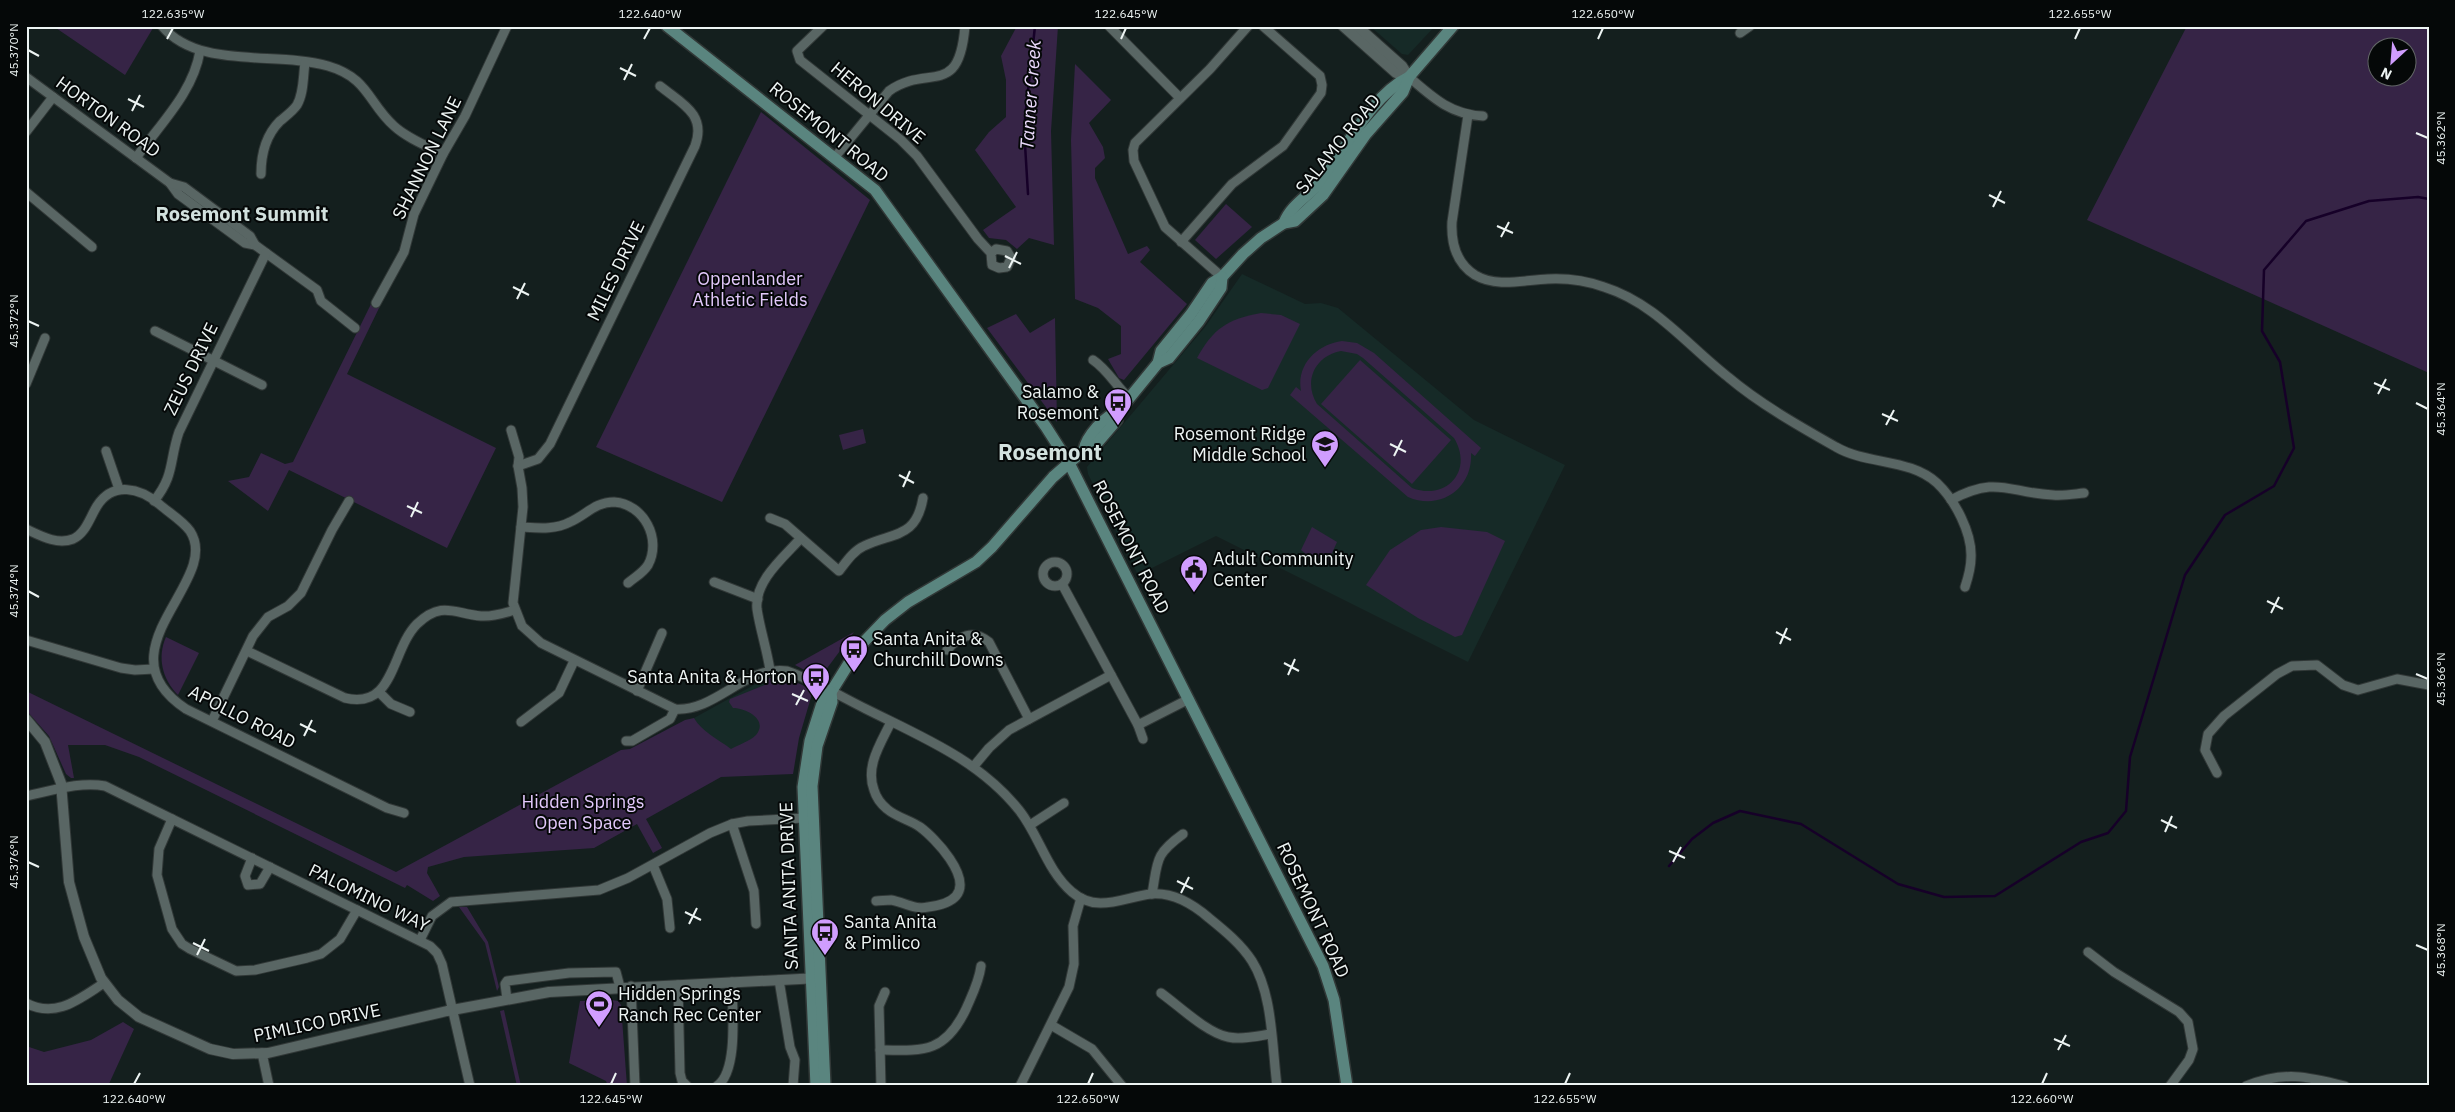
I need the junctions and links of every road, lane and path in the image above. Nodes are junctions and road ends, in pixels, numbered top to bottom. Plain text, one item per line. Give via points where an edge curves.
1 (162, 26) edge
2 (507, 26) edge
3 (667, 26) edge
4 (823, 26) edge
5 (966, 26) edge
6 (1109, 26) edge
7 (1248, 26) edge
8 (1263, 26) edge
9 (1343, 26) edge
10 (1357, 26) edge
11 (1453, 26) edge
12 (1750, 26) edge
13 (1740, 33) dead end
14 (200, 51) junction
15 (305, 62) junction
16 (26, 77) edge
17 (1408, 77) junction
18 (660, 86) dead end
19 (53, 97) junction
20 (1180, 98) junction
21 (869, 115) junction
22 (1468, 115) junction
23 (1483, 116) dead end
24 (26, 132) edge
25 (443, 154) junction
26 (835, 157) junction
27 (136, 158) junction
28 (261, 174) dead end
29 (26, 192) edge
30 (1181, 242) junction
31 (92, 247) dead end
32 (266, 253) junction
33 (991, 253) dead end
34 (1222, 277) junction
35 (376, 303) dead end
36 (355, 328) dead end
37 (155, 331) dead end
38 (45, 338) dead end
39 (213, 360) junction
40 (1093, 360) dead end
41 (26, 384) edge
42 (262, 385) dead end
43 (1130, 398) junction
44 (511, 430) dead end
45 (106, 450) dead end
46 (1069, 463) junction
47 (518, 466) junction
48 (119, 490) junction
49 (2084, 492) dead end
50 (923, 498) dead end
51 (1951, 500) junction
52 (154, 501) junction
53 (349, 501) dead end
54 (770, 518) dead end
55 (521, 527) junction
56 (26, 530) edge
57 (801, 538) junction
58 (714, 582) dead end
59 (628, 583) dead end
60 (1062, 584) dead end
61 (1966, 587) dead end
62 (758, 599) junction
63 (515, 610) junction
64 (662, 633) dead end
65 (26, 640) edge
66 (947, 650) dead end
67 (246, 651) junction
68 (574, 661) junction
69 (154, 669) junction
70 (770, 670) junction
71 (1111, 675) junction
72 (2429, 685) edge
73 (637, 691) junction
74 (379, 692) junction
75 (831, 692) junction
76 (1189, 699) junction
77 (675, 709) junction
78 (410, 712) dead end
79 (26, 719) edge
80 (1029, 719) junction
81 (212, 721) junction
82 (521, 722) dead end
83 (891, 722) junction
84 (1138, 726) junction
85 (1143, 739) dead end
86 (626, 742) dead end
87 (974, 766) junction
88 (2217, 773) dead end
89 (63, 788) junction
90 (26, 796) edge
91 (1064, 803) dead end
92 (404, 813) dead end
93 (804, 818) junction
94 (172, 819) junction
95 (732, 824) junction
96 (1030, 825) junction
97 (1183, 834) dead end
98 (252, 858) junction
99 (653, 865) junction
100 (270, 867) junction
101 (1152, 894) junction
102 (1081, 898) junction
103 (876, 901) dead end
104 (357, 910) junction
105 (756, 924) dead end
106 (670, 928) dead end
107 (420, 940) junction
108 (2088, 952) dead end
109 (981, 966) dead end
110 (815, 978) junction
111 (779, 980) junction
112 (732, 982) junction
113 (104, 983) junction
114 (678, 985) junction
115 (631, 986) junction
116 (620, 987) junction
117 (885, 992) dead end
118 (1161, 993) dead end
119 (507, 1000) junction
120 (26, 1003) edge
121 (453, 1010) junction
122 (1050, 1025) junction
123 (1271, 1034) junction
124 (880, 1050) junction
125 (262, 1053) junction
126 (269, 1086) edge
127 (470, 1086) edge
128 (635, 1086) edge
129 (687, 1086) edge
130 (717, 1086) edge
131 (793, 1086) edge
132 (816, 1086) edge
133 (825, 1086) edge
134 (882, 1086) edge
135 (1020, 1086) edge
136 (1122, 1086) edge
137 (1278, 1086) edge
138 (1347, 1086) edge
139 (2170, 1086) edge
140 (2246, 1086) edge
141 (2345, 1086) edge

1 - 14 street via 175,40
2 - 25 street, SHANNON LANE via 465,116
3 - 26 main road, ROSEMONT ROAD
4 - 21 street, HERON DRIVE via 797,52 804,63
5 - 21 street via 963,52 952,69 933,78 896,86
6 - 20 street
7 - 20 street
8 - 30 street via 1320,76 1321,93 1284,146 1232,184
9 - 17 street via 1396,73
10 - 17 street via 1402,66
11 - 17 main road, SALAMO ROAD
12 - 13 street
14 - 15 street
14 - 27 street via 190,83
15 - 25 street via 326,65 348,74 363,86 395,127
15 - 28 street via 300,99 268,136
16 - 19 street, HORTON ROAD
17 - 22 street via 1440,104
17 - 34 main road, SALAMO ROAD via 1403,92 1363,138 1323,195 1295,221 1284,222 1253,245
18 - 47 street, MILES DRIVE via 696,117 699,130 695,146 550,444 538,459
19 - 24 street
19 - 27 street, HORTON ROAD
20 - 30 street via 1135,144 1132,153 1162,223
21 - 26 street
21 - 33 street, HERON DRIVE via 901,140 922,162
22 - 23 street
22 - 51 street via 1451,237 1462,264 1473,274 1500,282 1583,281 1627,295 1656,313 1740,387 1848,454 1918,471 1938,484
25 - 35 street, SHANNON LANE via 414,214 404,252
26 - 46 main road, ROSEMONT ROAD via 883,200
27 - 32 street, HORTON ROAD via 170,183 184,187 250,236
29 - 31 street
30 - 34 street
32 - 36 street, HORTON ROAD via 317,290 321,301
32 - 39 street, ZEUS DRIVE
34 - 43 main road, SALAMO ROAD via 1212,283
37 - 39 street
38 - 41 street
39 - 42 street
39 - 52 street, ZEUS DRIVE via 179,432 168,481
40 - 43 street
43 - 46 main road, SALAMO ROAD via 1092,450 1084,450
44 - 47 street via 519,457
45 - 48 street
46 - 75 main road, SANTA ANITA DRIVE via 976,562 885,620 859,647
46 - 76 main road, ROSEMONT ROAD
47 - 55 street via 522,488
48 - 52 street via 138,490
48 - 56 street via 103,498 85,528 72,539 48,539
49 - 51 street via 2051,495 1994,485
50 - 57 street via 918,514 907,529 893,538 858,550 838,571
51 - 61 street via 1970,545
52 - 69 street via 188,528 196,551 193,564 158,637
53 - 67 street via 301,593 288,606 268,617
54 - 57 street via 785,524
55 - 59 street via 561,526 601,504 616,502 630,506 648,523 653,542 647,565
55 - 63 street
57 - 62 street via 766,579
58 - 62 street
60 - 71 street
62 - 70 street
63 - 68 street via 522,626 533,638
63 - 74 street via 489,616 448,610 424,618 410,633
64 - 73 street
65 - 69 street via 121,668
66 - 80 street via 964,636 974,635 989,642
67 - 74 street via 345,698 363,700
67 - 81 street
68 - 73 street
68 - 82 street via 558,693
69 - 81 street, APOLLO ROAD via 171,698
70 - 75 street via 797,675
70 - 77 street via 692,708
71 - 80 street
71 - 84 street
72 - 88 street via 2397,679 2358,690 2343,685 2317,665 2292,666 2224,716 2208,734 2205,750
73 - 77 street
74 - 78 street via 391,704
75 - 83 street
75 - 93 main road, SANTA ANITA DRIVE via 824,697 810,741 804,776
75 - 110 main road, SANTA ANITA DRIVE via 832,702 817,746 812,786
76 - 84 street
76 - 138 main road, ROSEMONT ROAD via 1323,966 1336,1008
77 - 86 street via 670,719
79 - 89 street, PIMLICO DRIVE via 45,742
80 - 87 street via 998,739
81 - 92 street, APOLLO ROAD via 377,803
83 - 87 street
83 - 103 street via 872,764 874,791 887,809 919,826 939,845 955,869 960,887 955,898 925,908 890,900
84 - 85 street
87 - 96 street via 1003,792
89 - 90 street, PALOMINO WAY
89 - 94 street, PALOMINO WAY via 105,786
89 - 113 street, PIMLICO DRIVE via 69,882 84,936
91 - 96 street
93 - 95 street via 748,820
93 - 110 main road, SANTA ANITA DRIVE
94 - 98 street, PALOMINO WAY
94 - 104 street via 157,861 160,891 176,937 198,953 245,971 307,958 321,954 337,942
95 - 99 street
95 - 105 street via 754,892
96 - 102 street via 1056,874
97 - 101 street via 1158,857
98 - 100 street, PALOMINO WAY
98 - 100 street via 245,876 248,885 260,884
99 - 106 street via 667,899
99 - 107 street via 599,890 451,902 432,916
100 - 104 street, PALOMINO WAY
101 - 102 street via 1112,903
101 - 123 street via 1173,896 1195,907 1245,952 1258,971
102 - 122 street via 1073,926 1075,954 1072,978
104 - 107 street, PALOMINO WAY
107 - 121 street, PALOMINO WAY via 437,953
108 - 139 street via 2179,1012 2188,1022 2193,1049
109 - 124 street via 979,980 959,1024 946,1039 921,1050
110 - 111 street, PIMLICO DRIVE
110 - 132 main road, SANTA ANITA DRIVE
110 - 133 main road, SANTA ANITA DRIVE
111 - 112 street, PIMLICO DRIVE
111 - 131 street via 795,1060
112 - 114 street, PIMLICO DRIVE
112 - 130 street via 730,1062 725,1078
113 - 120 street via 57,1010
113 - 125 street, PIMLICO DRIVE via 139,1017 192,1043 223,1053
114 - 115 street, PIMLICO DRIVE
114 - 129 street via 680,1073
115 - 116 street, PIMLICO DRIVE
115 - 128 street
116 - 119 street, PIMLICO DRIVE via 538,993
116 - 119 street via 618,973 614,971 570,973 507,982
117 - 124 street via 879,1006
118 - 123 street via 1206,1027 1226,1036 1242,1038
119 - 121 street, PIMLICO DRIVE
121 - 125 street, PIMLICO DRIVE
121 - 127 street, PALOMINO WAY
122 - 135 street
122 - 136 street via 1092,1048
123 - 137 street
124 - 134 street
125 - 126 street
140 - 141 street via 2274,1078 2301,1076

